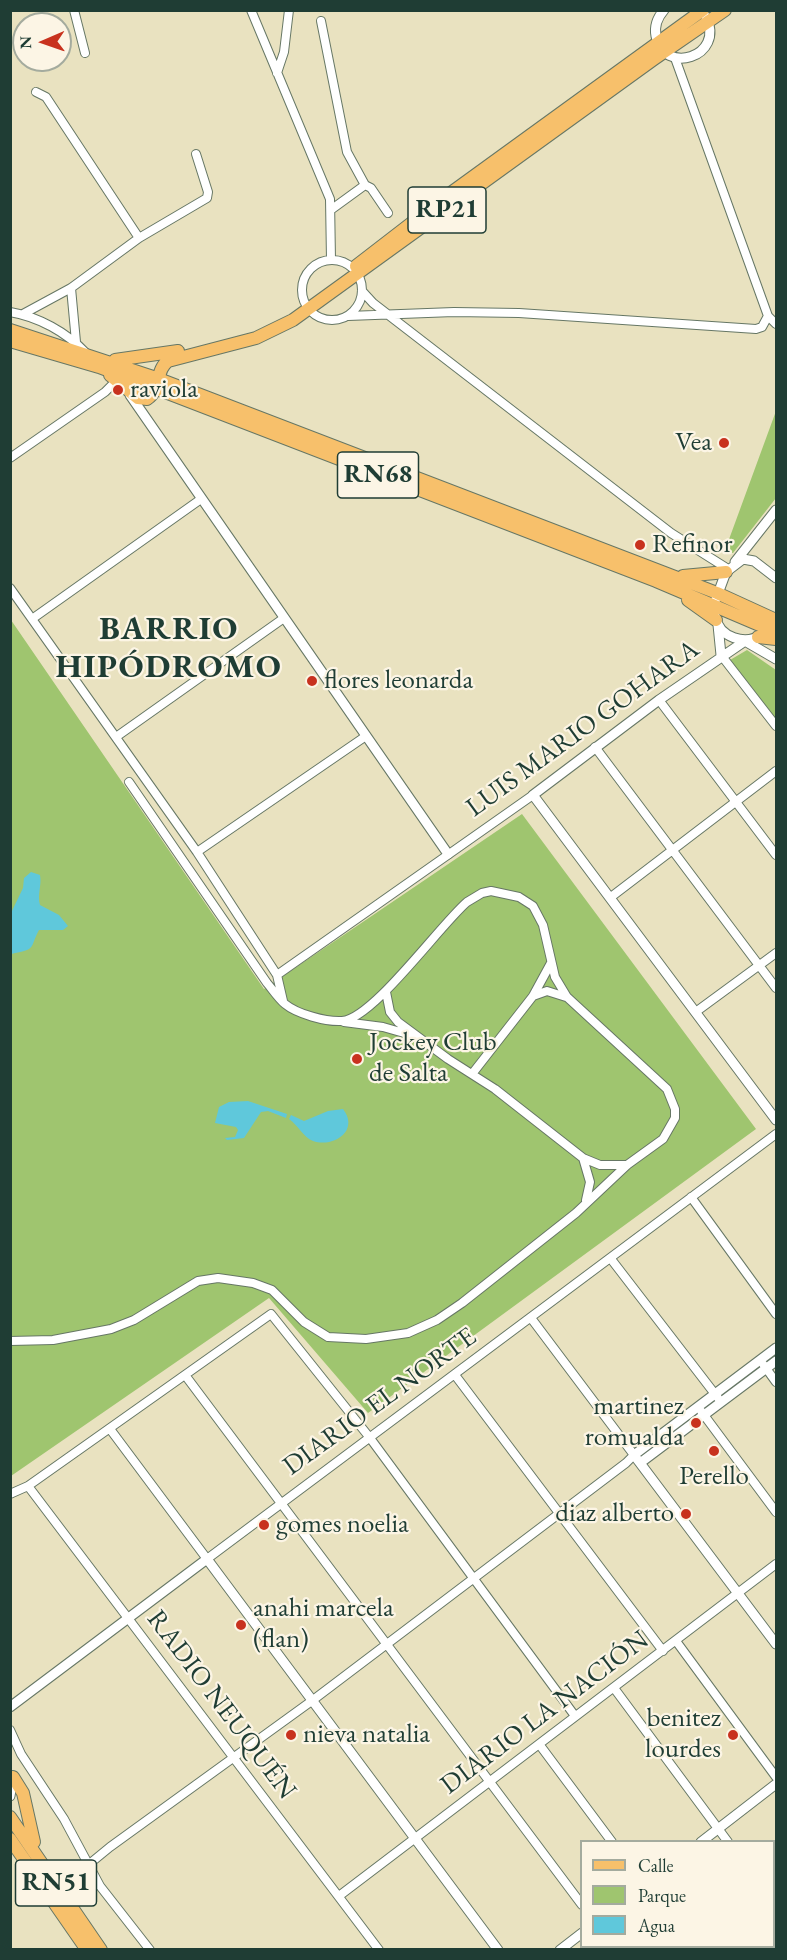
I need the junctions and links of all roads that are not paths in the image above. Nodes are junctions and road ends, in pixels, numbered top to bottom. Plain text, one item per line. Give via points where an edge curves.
1 (74, 10) edge
2 (251, 10) edge
3 (290, 10) edge
4 (664, 10) edge
5 (725, 10) edge
6 (704, 13) edge
7 (321, 21) dead end
8 (666, 51) junction
9 (85, 53) dead end
10 (277, 73) junction
11 (36, 92) dead end
12 (196, 154) dead end
13 (365, 185) junction
14 (332, 209) junction
15 (388, 213) dead end
16 (139, 238) junction
17 (332, 260) junction
18 (355, 272) junction
19 (71, 288) junction
20 (362, 291) junction
21 (307, 306) junction
22 (10, 312) edge
23 (24, 314) junction
24 (388, 315) junction
25 (348, 316) junction
26 (768, 316) junction
27 (777, 324) edge
28 (10, 330) edge
29 (10, 341) edge
30 (76, 342) junction
31 (88, 354) junction
32 (133, 359) junction
33 (104, 364) junction
34 (117, 380) junction
35 (157, 388) junction
36 (127, 391) junction
37 (148, 420) junction
38 (10, 459) edge
39 (201, 499) junction
40 (777, 510) edge
41 (750, 545) junction
42 (754, 561) junction
43 (728, 569) junction
44 (674, 577) junction
45 (777, 578) edge
46 (656, 581) junction
47 (10, 588) edge
48 (716, 599) junction
49 (284, 618) junction
50 (33, 619) junction
51 (717, 623) junction
52 (775, 628) edge
53 (758, 637) joint
54 (745, 641) junction
55 (721, 655) junction
56 (777, 659) edge
57 (658, 700) junction
58 (777, 726) edge
59 (366, 736) junction
60 (116, 737) junction
61 (594, 747) junction
62 (777, 771) edge
63 (129, 782) dead end
64 (533, 795) junction
65 (737, 801) junction
66 (673, 848) junction
67 (197, 852) junction
68 (448, 854) junction
69 (777, 855) edge
70 (611, 897) junction
71 (777, 953) edge
72 (551, 963) junction
73 (759, 965) junction
74 (277, 975) junction
75 (777, 988) edge
76 (386, 992) junction
77 (533, 996) junction
78 (567, 998) junction
79 (284, 1003) junction
80 (697, 1011) junction
81 (342, 1021) junction
82 (418, 1037) junction
83 (472, 1074) junction
84 (777, 1120) edge
85 (777, 1134) edge
86 (583, 1158) junction
87 (627, 1165) junction
88 (691, 1197) junction
89 (586, 1202) junction
90 (611, 1259) junction
91 (777, 1314) edge
92 (531, 1318) junction
93 (10, 1341) edge
94 (777, 1348) edge
95 (777, 1361) edge
96 (764, 1364) junction
97 (185, 1375) junction
98 (455, 1375) junction
99 (777, 1382) edge
100 (718, 1398) junction
101 (698, 1407) junction
102 (705, 1415) junction
103 (110, 1429) junction
104 (370, 1438) junction
105 (637, 1459) junction
106 (28, 1486) junction
107 (10, 1494) edge
108 (282, 1503) junction
109 (559, 1512) junction
110 (777, 1512) edge
111 (207, 1558) junction
112 (777, 1564) edge
113 (471, 1578) junction
114 (738, 1593) junction
115 (129, 1618) junction
116 (676, 1641) junction
117 (385, 1643) junction
118 (777, 1644) edge
119 (663, 1651) junction
120 (614, 1688) junction
121 (313, 1700) junction
122 (10, 1707) edge
123 (575, 1716) junction
124 (10, 1730) edge
125 (539, 1744) junction
126 (235, 1757) junction
127 (12, 1775) edge
128 (777, 1777) edge
129 (491, 1781) junction
130 (777, 1784) edge
131 (10, 1796) edge
132 (10, 1817) edge
133 (718, 1829) junction
134 (416, 1836) junction
135 (10, 1839) edge
136 (611, 1840) edge
137 (704, 1840) edge
138 (726, 1840) edge
139 (10, 1852) edge
140 (89, 1865) junction
141 (46, 1867) junction
142 (42, 1885) junction
143 (60, 1888) junction
144 (339, 1896) junction
145 (580, 1902) edge
146 (580, 1935) edge
147 (87, 1950) edge
148 (101, 1950) edge
149 (150, 1950) edge
150 (379, 1950) edge
151 (498, 1950) edge
152 (560, 1950) edge

1 - 9 street
2 - 10 street
3 - 10 street
4 - 8 street via 655,27
5 - 6 main road, RP21
6 - 8 main road, RP21
6 - 8 street via 710,36 701,52 685,59
7 - 13 street via 347,152
8 - 18 main road, RP21
8 - 26 street
10 - 14 street
11 - 16 street via 46,97
12 - 16 street via 207,198
13 - 14 street
13 - 15 street
14 - 17 street
16 - 19 street
17 - 18 street
17 - 21 street via 306,274 302,294
18 - 20 street
18 - 21 main road, RP21
19 - 23 street
19 - 30 street
20 - 24 street
20 - 25 street via 360,301
21 - 25 street via 322,319 331,321
21 - 32 main road, RP21 via 252,331
21 - 35 main road, RP21 via 256,338 168,361 163,364
22 - 23 street
23 - 30 street
24 - 25 street
24 - 26 street via 519,313 756,328 766,323
24 - 43 street via 671,533
26 - 27 street
28 - 31 main road, RN68
29 - 33 main road, RN68
30 - 31 street
31 - 33 main road, RN68
32 - 33 main road, RP21
32 - 35 main road via 154,365
33 - 34 main road
33 - 35 main road, RN68
34 - 36 main road
34 - 38 street
35 - 36 main road via 143,399
35 - 37 street via 149,405
35 - 44 main road, RN68
35 - 46 main road, RN68
36 - 37 street
37 - 39 street
39 - 49 street
39 - 50 street
40 - 41 street
41 - 42 street
41 - 43 street
42 - 43 street via 743,559
42 - 45 street
43 - 44 main road
43 - 48 street
44 - 48 main road, RN68
46 - 48 main road, RN68
46 - 51 main road
47 - 50 street
48 - 51 street
48 - 52 main road, RN68
49 - 59 street
49 - 60 street
50 - 60 street
51 - 54 street via 729,635
51 - 55 street
52 - 53 main road
53 - 54 street, LUIS MARIO GOHARA
54 - 55 street, LUIS MARIO GOHARA
54 - 56 street
55 - 57 street, LUIS MARIO GOHARA
55 - 58 street
57 - 61 street, LUIS MARIO GOHARA
57 - 65 street
59 - 67 street
59 - 68 street
60 - 67 street
61 - 64 street, LUIS MARIO GOHARA
61 - 66 street
62 - 65 street
63 - 79 street
64 - 68 street, LUIS MARIO GOHARA
64 - 70 street
65 - 66 street
65 - 69 street
66 - 70 street
66 - 73 street
67 - 74 street
68 - 74 street, LUIS MARIO GOHARA
70 - 80 street
71 - 73 street
72 - 76 street via 543,925 533,906 519,897 491,891 476,895 460,908
72 - 77 street
72 - 78 street
73 - 75 street
73 - 80 street
74 - 79 street
76 - 81 street
76 - 82 street via 392,1016
77 - 78 street via 547,991
77 - 83 street
78 - 87 street via 672,1097 675,1109 671,1129
79 - 81 street via 296,1011
80 - 84 street
81 - 82 street
82 - 83 street
83 - 86 street
85 - 88 street, DIARIO EL NORTE
86 - 87 street via 600,1166
86 - 89 street via 590,1182
87 - 89 street
88 - 90 street, DIARIO EL NORTE
88 - 91 street
89 - 93 street via 462,1303 436,1320 396,1336 350,1340 328,1337 304,1322 272,1290 218,1278 198,1281 134,1320 111,1329 53,1340
90 - 92 street, DIARIO EL NORTE
90 - 100 street
92 - 98 street, DIARIO EL NORTE
92 - 105 street
94 - 96 street
95 - 96 street
96 - 99 street
96 - 100 street
97 - 103 street
97 - 104 street via 271,1314
97 - 108 street
98 - 104 street, DIARIO EL NORTE
98 - 109 street
100 - 101 street
100 - 102 street
101 - 102 street
101 - 105 street
102 - 105 street
102 - 110 street
103 - 106 street
103 - 111 street
104 - 108 street, DIARIO EL NORTE
104 - 113 street
105 - 109 street
105 - 114 street
106 - 107 street
106 - 115 street, RADIO NEUQUÉN
108 - 111 street, DIARIO EL NORTE
108 - 117 street
109 - 113 street
109 - 119 street
111 - 115 street, DIARIO EL NORTE
111 - 121 street
112 - 114 street, DIARIO LA NACIÓN
113 - 117 street
113 - 123 street
114 - 116 street, DIARIO LA NACIÓN
114 - 118 street
115 - 122 street, DIARIO EL NORTE
115 - 126 street, RADIO NEUQUÉN
116 - 119 street, DIARIO LA NACIÓN
116 - 128 street
117 - 121 street
117 - 129 street
119 - 120 street, DIARIO LA NACIÓN
120 - 123 street, DIARIO LA NACIÓN
120 - 133 street
121 - 126 street
121 - 134 street
123 - 125 street, DIARIO LA NACIÓN
124 - 140 street
125 - 129 street, DIARIO LA NACIÓN
125 - 136 street
126 - 140 street
126 - 144 street, RADIO NEUQUÉN
127 - 131 street
127 - 141 main road via 23,1793 31,1836
129 - 134 street, DIARIO LA NACIÓN
129 - 145 street
130 - 133 street
132 - 141 main road, RN51
133 - 137 street
133 - 138 street
134 - 144 street, DIARIO LA NACIÓN
134 - 151 street
135 - 142 main road, RN51
139 - 142 main road via 30,1878
140 - 143 street
140 - 149 street via 100,1886
141 - 143 main road, RN51
142 - 147 main road, RN51
143 - 148 main road, RN51
144 - 150 street, RADIO NEUQUÉN
146 - 152 street

